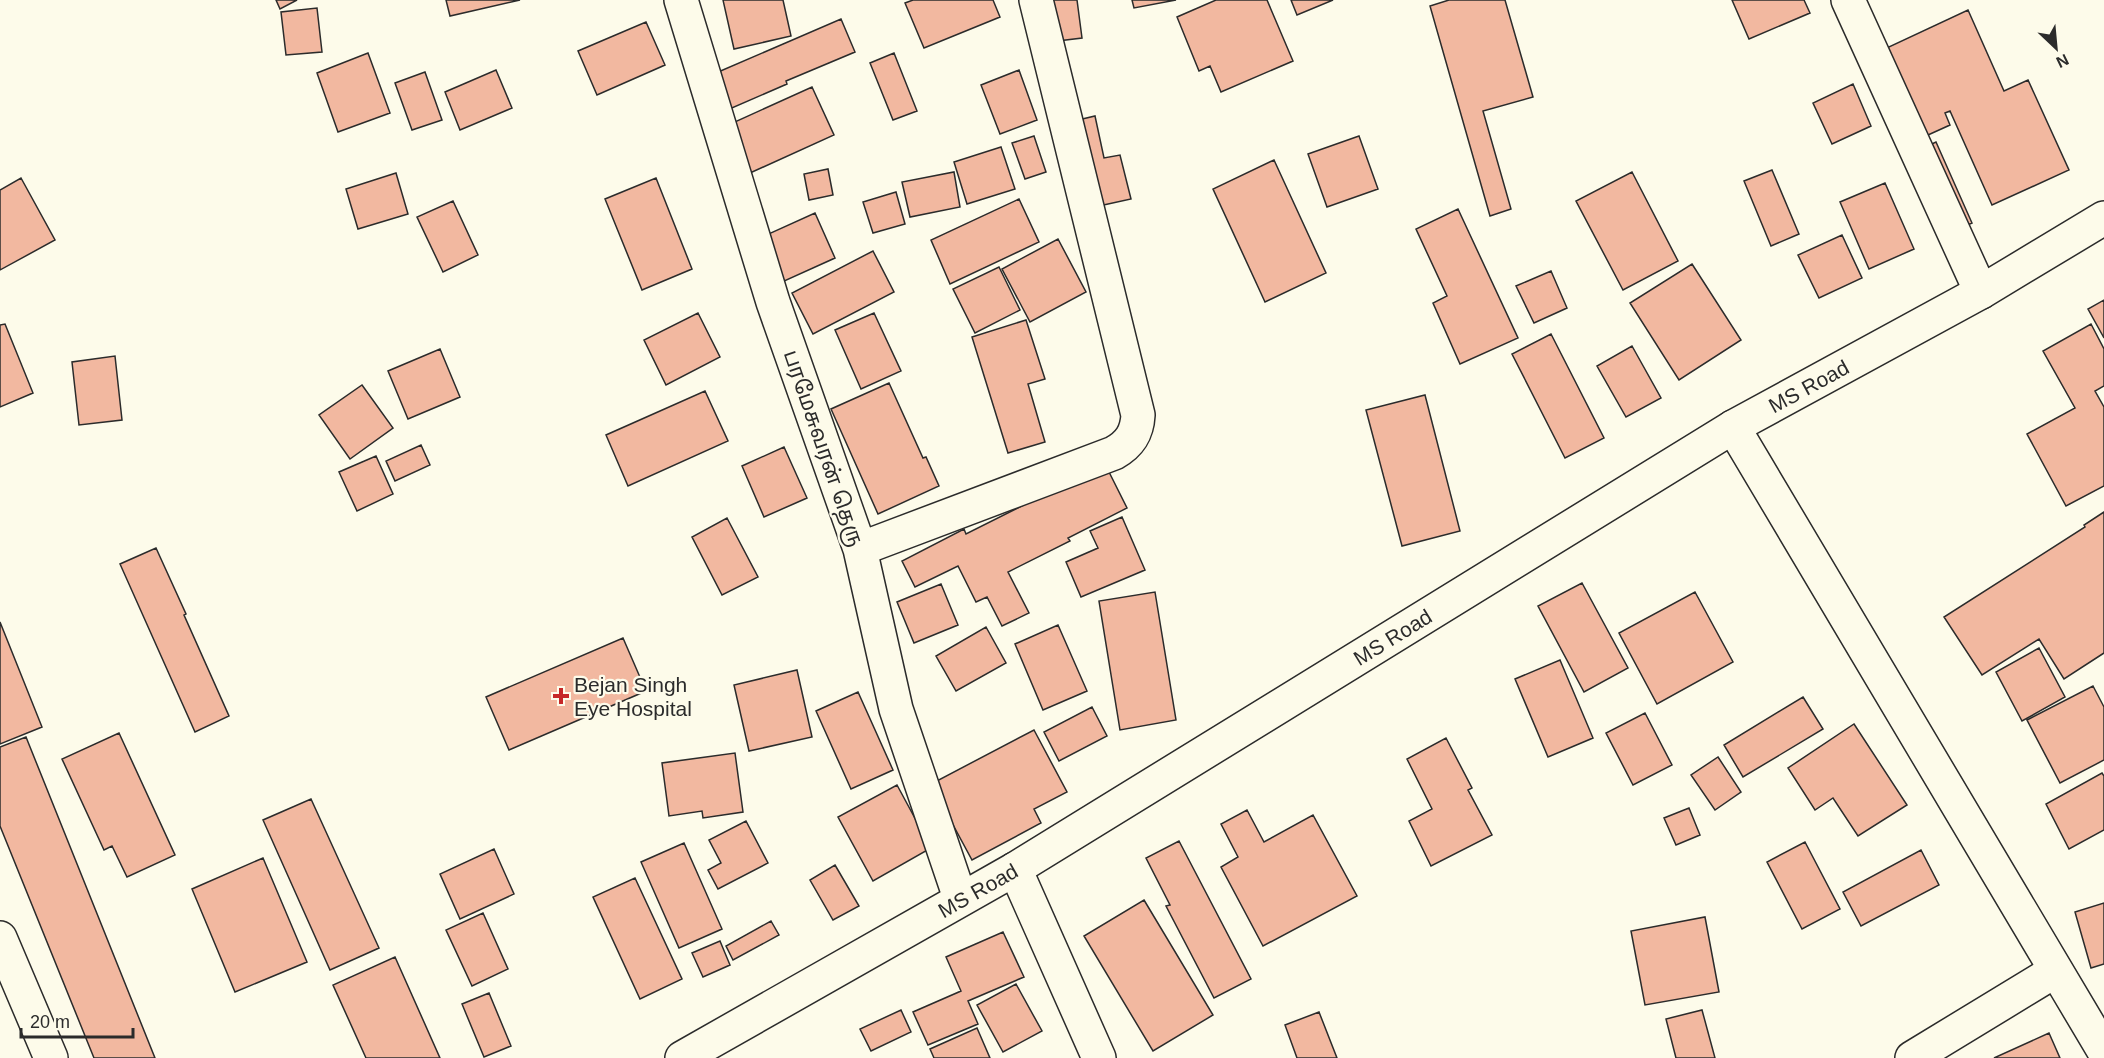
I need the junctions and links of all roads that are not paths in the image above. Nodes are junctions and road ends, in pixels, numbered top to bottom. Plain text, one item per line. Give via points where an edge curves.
1 (681, 0) edge
2 (1036, 0) edge
3 (1848, 0) edge
4 (2104, 218) edge
5 (1981, 292) junction
6 (1733, 428) junction
7 (860, 549) junction
8 (1015, 869) junction
9 (960, 898) junction
10 (0, 938) edge
11 (2055, 971) junction
12 (2104, 1052) edge
13 (51, 1058) edge
14 (682, 1058) edge
15 (1099, 1058) edge
16 (1912, 1058) edge

1 - 7 main road, பரமேசுவரன் தெரு via 773,302
2 - 7 main road via 1138,427 1125,446 1114,453
3 - 5 main road
4 - 5 main road, MS Road
5 - 6 main road, MS Road
6 - 8 main road, MS Road
6 - 11 main road
7 - 9 main road, பரமேசுவரன் தெரு via 896,709
8 - 9 main road, MS Road
8 - 15 main road
9 - 14 main road, MS Road
10 - 13 main road
11 - 12 main road
11 - 16 main road

